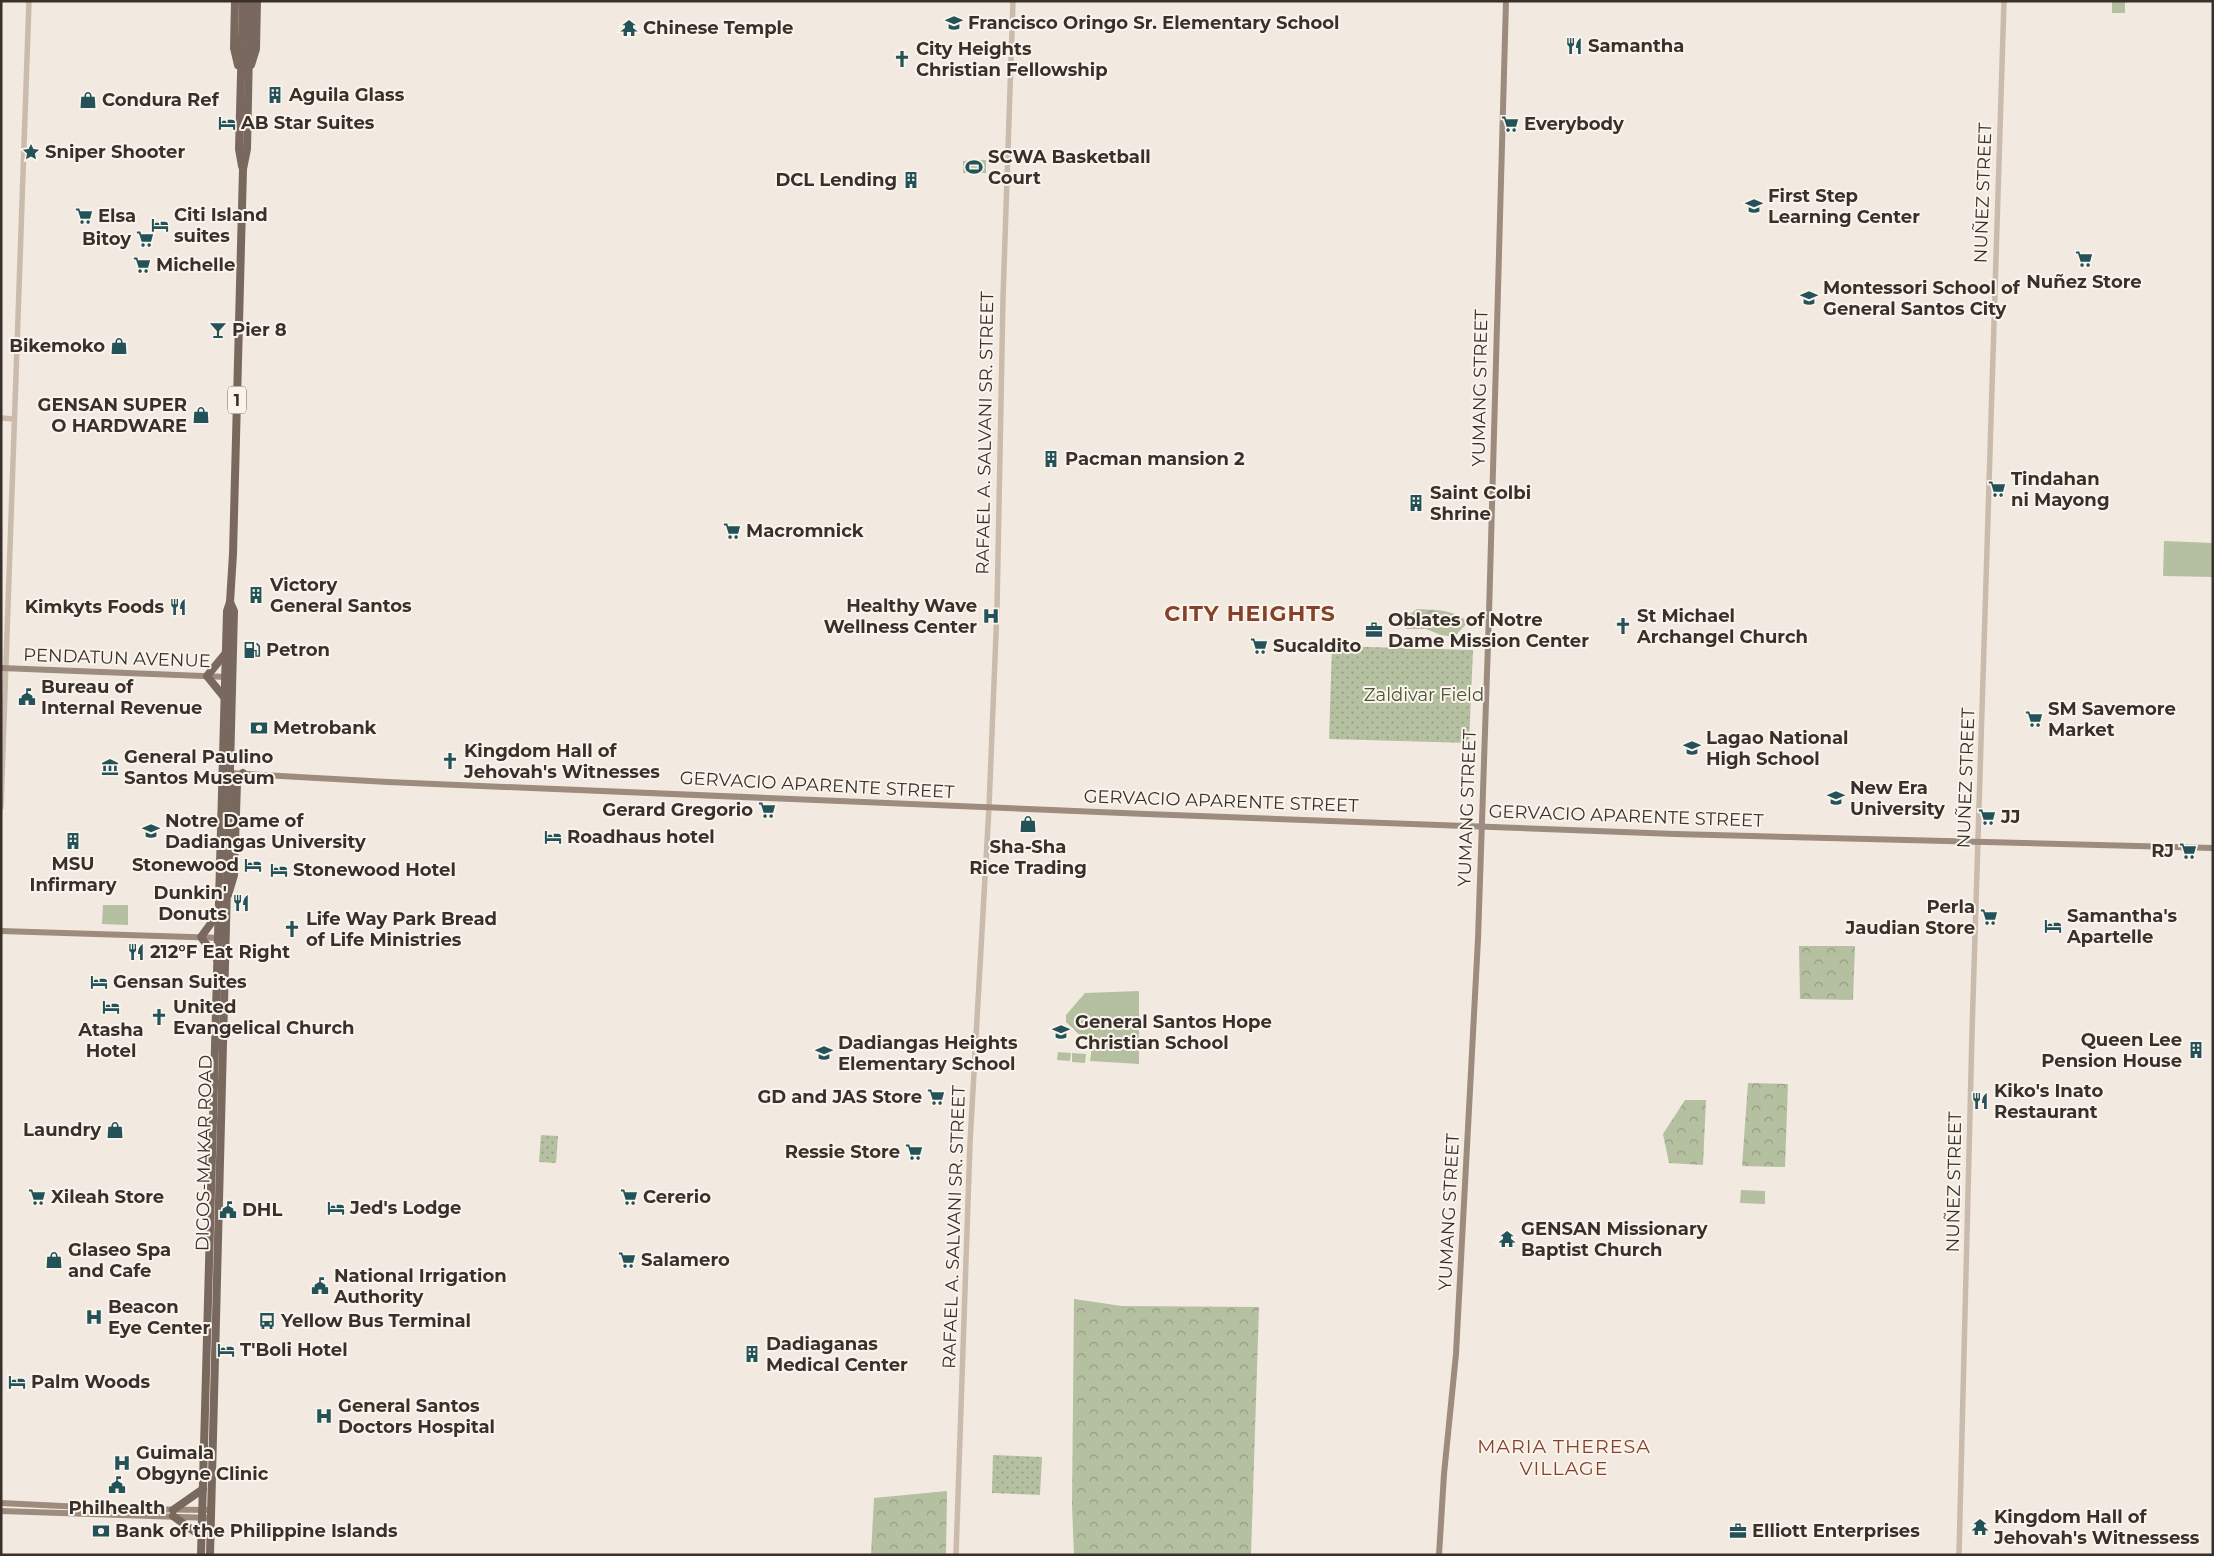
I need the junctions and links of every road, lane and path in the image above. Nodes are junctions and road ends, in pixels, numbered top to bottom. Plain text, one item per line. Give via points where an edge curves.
1 (29, 1) edge
2 (235, 1) edge
3 (243, 1) edge
4 (250, 1) edge
5 (257, 1) edge
6 (1013, 1) edge
7 (1506, 1) edge
8 (2004, 1) edge
9 (245, 74) junction
10 (1, 418) edge
11 (14, 419) junction
12 (230, 602) junction
13 (226, 653) junction
14 (3, 668) edge
15 (207, 676) junction
16 (229, 677) junction
17 (225, 698) junction
18 (229, 773) junction
19 (243, 773) junction
20 (1, 807) edge
21 (989, 807) junction
22 (1481, 826) junction
23 (1980, 843) junction
24 (2213, 848) edge
25 (225, 907) junction
26 (218, 913) junction
27 (1, 931) edge
28 (201, 937) junction
29 (221, 938) junction
30 (217, 960) junction
31 (203, 1489) junction
32 (1, 1503) edge
33 (1, 1512) edge
34 (156, 1513) junction
35 (173, 1513) junction
36 (202, 1514) junction
37 (211, 1514) junction
38 (202, 1538) junction
39 (202, 1555) edge
40 (210, 1555) edge
41 (956, 1555) edge
42 (1439, 1555) edge
43 (1959, 1555) edge

1 - 11 street
2 - 9 main road, DIGOS-MAKAR ROAD / 1 via 234,48
3 - 9 main road, DIGOS-MAKAR ROAD / 1
4 - 9 main road, DIGOS-MAKAR ROAD / 1
5 - 9 main road, DIGOS-MAKAR ROAD / 1 via 256,49
6 - 21 street, RAFAEL A. SALVANI SR. STREET
7 - 22 main road, YUMANG STREET
8 - 23 street, NUÑEZ STREET
9 - 12 main road, DIGOS-MAKAR ROAD / 1 via 238,149 243,169
10 - 11 street
11 - 14 street
12 - 13 main road, DIGOS-MAKAR ROAD / 1
12 - 16 main road, DIGOS-MAKAR ROAD / 1 via 234,612
13 - 15 main road
13 - 16 main road, DIGOS-MAKAR ROAD / 1
14 - 15 main road, PENDATUN AVENUE
14 - 20 street
15 - 16 main road, PENDATUN AVENUE
15 - 17 main road
16 - 17 main road, DIGOS-MAKAR ROAD / 1
16 - 18 main road, DIGOS-MAKAR ROAD / 1
17 - 26 main road, DIGOS-MAKAR ROAD / 1
18 - 19 main road, GERVACIO APARENTE STREET
18 - 25 main road, DIGOS-MAKAR ROAD / 1
19 - 21 main road, GERVACIO APARENTE STREET
19 - 25 main road via 237,782 234,875
21 - 22 main road, GERVACIO APARENTE STREET
21 - 41 street, RAFAEL A. SALVANI SR. STREET via 970,1143
22 - 23 main road, GERVACIO APARENTE STREET
22 - 42 main road, YUMANG STREET via 1461,1266
23 - 24 main road, GERVACIO APARENTE STREET
23 - 43 street, NUÑEZ STREET
25 - 29 main road, DIGOS-MAKAR ROAD / 1
26 - 28 main road
26 - 29 main road, DIGOS-MAKAR ROAD / 1
27 - 28 main road
28 - 29 main road
28 - 30 main road
29 - 30 main road, DIGOS-MAKAR ROAD / 1
29 - 37 main road, DIGOS-MAKAR ROAD / 1
30 - 31 main road, DIGOS-MAKAR ROAD / 1
31 - 35 main road
31 - 36 main road, DIGOS-MAKAR ROAD / 1
32 - 34 main road
33 - 34 main road
34 - 35 main road
35 - 36 main road
35 - 38 main road
36 - 37 main road
36 - 38 main road, DIGOS-MAKAR ROAD / 1
37 - 40 main road, DIGOS-MAKAR ROAD / 1
38 - 39 main road, DIGOS-MAKAR ROAD / 1

